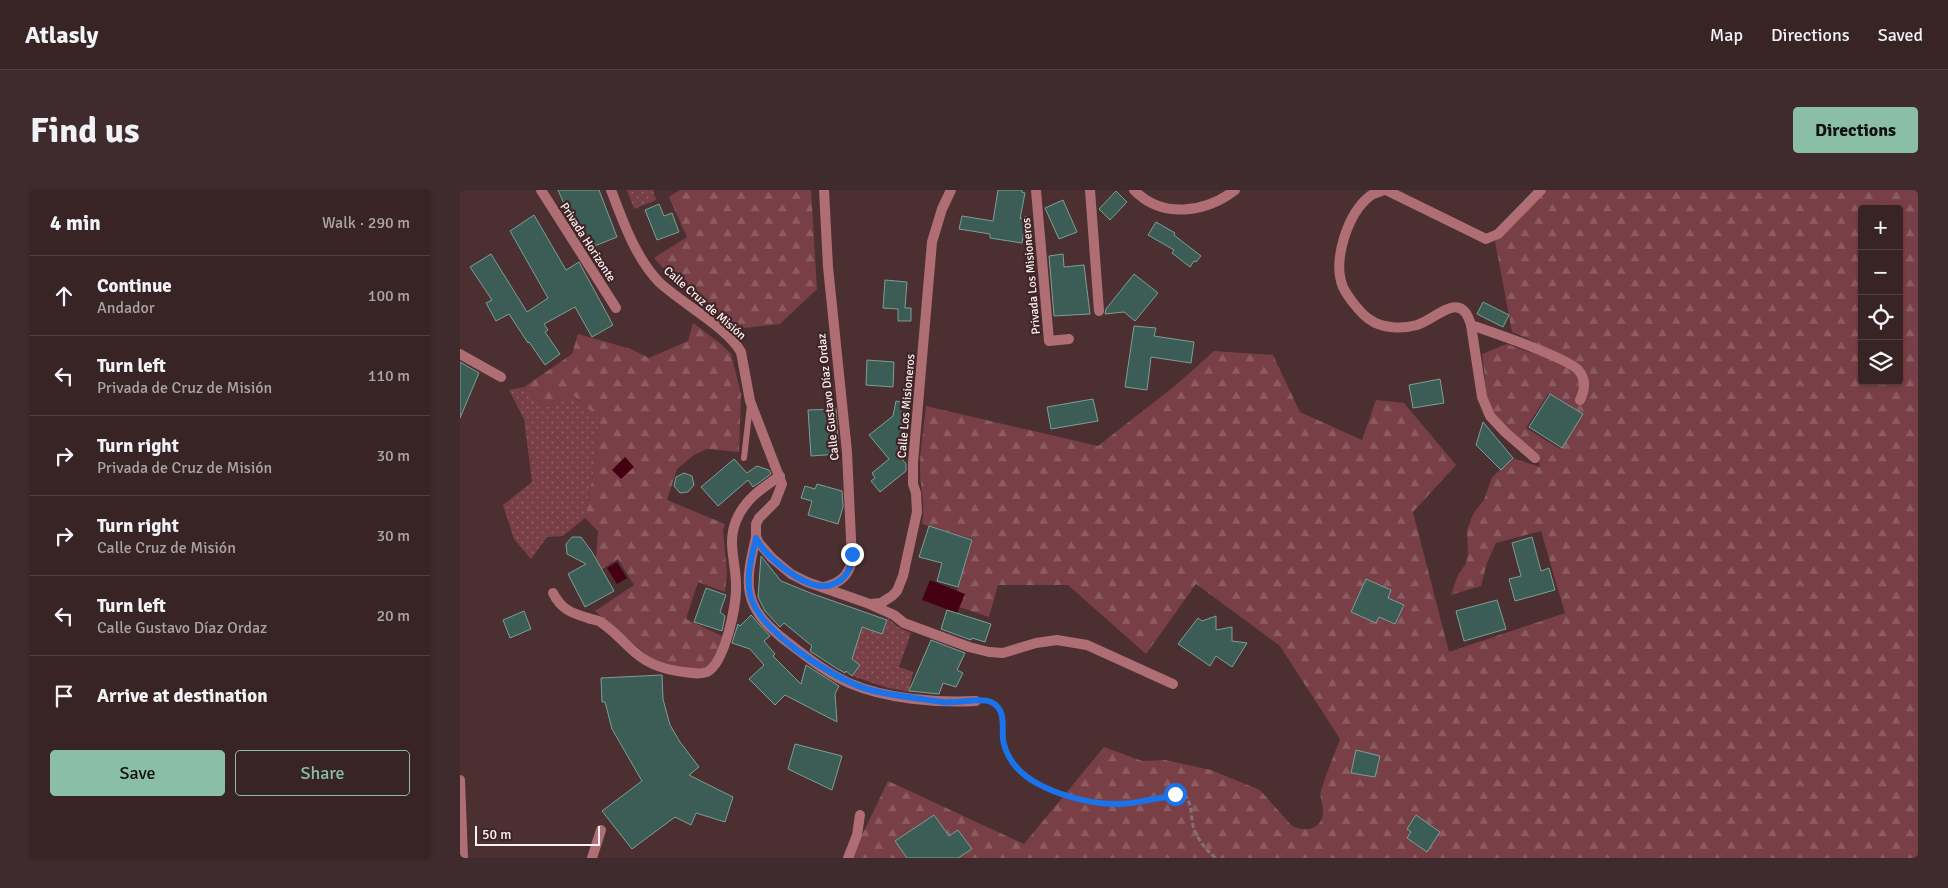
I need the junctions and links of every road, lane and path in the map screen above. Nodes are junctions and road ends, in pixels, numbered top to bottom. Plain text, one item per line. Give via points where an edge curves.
1 (541, 190) edge
2 (611, 190) edge
3 (824, 190) edge
4 (951, 190) edge
5 (1036, 190) edge
6 (1090, 190) edge
7 (1134, 190) edge
8 (1235, 190) edge
9 (1385, 190) edge
10 (1541, 190) edge
11 (616, 308) dead end
12 (1099, 311) dead end
13 (1471, 325) junction
14 (1069, 339) dead end
15 (460, 354) edge
16 (501, 377) dead end
17 (1580, 400) dead end
18 (750, 401) junction
19 (744, 458) dead end
20 (1536, 458) dead end
21 (780, 476) junction
22 (756, 538) junction
23 (824, 587) junction
24 (553, 593) dead end
25 (867, 603) junction
26 (1173, 684) dead end
27 (976, 701) joint
28 (460, 780) edge
29 (860, 815) dead end
30 (601, 830) dead end
31 (463, 858) edge
32 (592, 858) edge
33 (848, 858) edge
34 (1216, 858) edge

1 - 11 street, Privada Horizonte
2 - 18 street, Calle Cruz de Misión via 639,254 652,273 738,346
3 - 23 street, Calle Gustavo Díaz Ordaz via 828,267 847,452 852,561 850,569 840,580
4 - 25 street, Calle Los Misioneros via 932,242 913,462 918,504 916,521 897,591 887,600
5 - 14 street, Privada Los Misioneros via 1049,341
6 - 12 street
7 - 8 street via 1160,207 1181,210 1215,203
9 - 10 street via 1486,239 1498,234
9 - 13 street via 1371,196 1348,226 1341,256 1343,287 1370,320 1384,326 1418,325 1458,307 1468,314
13 - 17 street via 1576,367 1584,378 1585,386
13 - 20 street via 1482,397 1490,416
15 - 16 street
18 - 19 lane
18 - 21 street, Calle Cruz de Misión
21 - 22 street via 780,491 775,502 759,518
21 - 24 street via 752,496 736,520 731,550 736,584 732,619 719,659 707,672 695,674 664,669 648,662 602,622 566,610
22 - 23 street via 791,574
22 - 27 street via 749,586 753,605 771,628 800,652 826,670 867,689 946,702
23 - 25 street
25 - 26 street via 904,623 969,647 1003,653 1057,640 1087,645
27 - 34 path via 989,701 999,708 1009,756 1020,771 1037,784 1078,798 1119,804 1183,794 1189,801 1197,834
28 - 31 street
29 - 33 street
30 - 32 street

